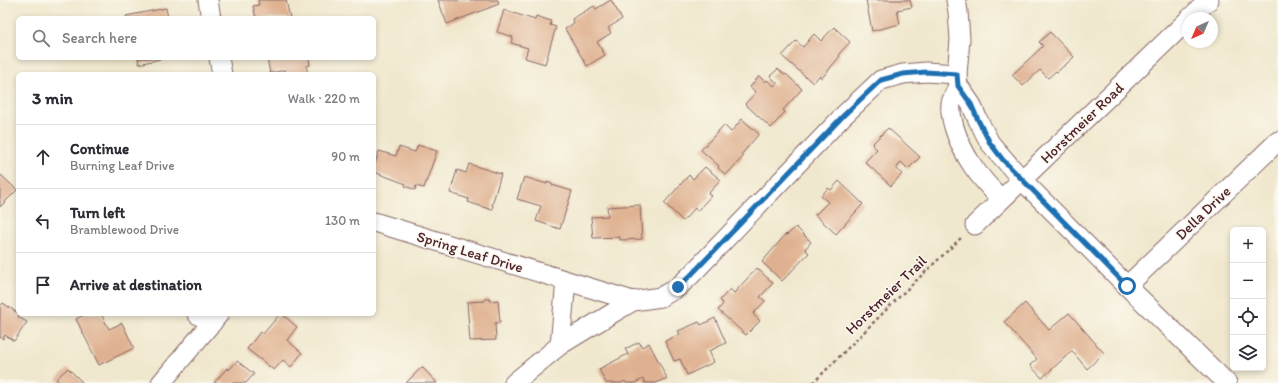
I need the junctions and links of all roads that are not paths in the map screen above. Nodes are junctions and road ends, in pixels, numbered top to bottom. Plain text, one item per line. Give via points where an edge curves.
1 (208, 0) edge
2 (956, 0) edge
3 (1209, 0) edge
4 (1196, 12) edge
5 (211, 16) edge
6 (1182, 26) edge
7 (218, 60) edge
8 (222, 72) edge
9 (958, 80) junction
10 (1278, 141) edge
11 (1022, 180) junction
12 (1001, 199) junction
13 (376, 223) edge
14 (975, 224) road end
15 (566, 281) junction
16 (1127, 286) junction
17 (633, 301) junction
18 (209, 317) edge
19 (560, 345) junction
20 (161, 383) edge
21 (514, 383) edge
22 (1227, 383) edge

1 - 5 street
2 - 9 street via 960,39
3 - 4 street
6 - 11 street, Horstmeier Road
7 - 8 street
9 - 11 street via 990,143
9 - 12 street via 951,104 957,137 976,173
9 - 17 street via 926,72 903,74 881,80 678,287 661,297
10 - 16 street, Della Drive
11 - 12 street, Horstmeier Road
11 - 16 street
12 - 14 street, Horstmeier Road
13 - 15 street, Spring Leaf Drive
15 - 17 street, Spring Leaf Drive
15 - 19 street
16 - 22 street
17 - 19 street
18 - 20 street
19 - 21 street

